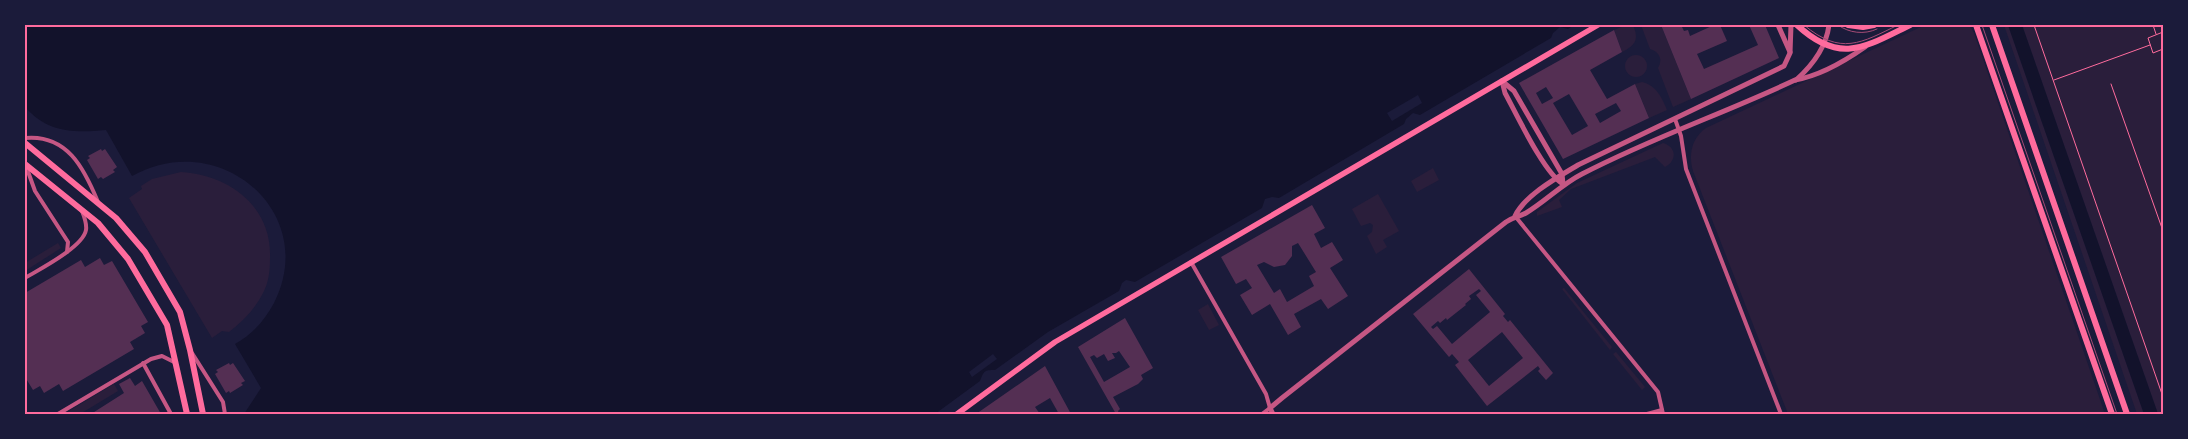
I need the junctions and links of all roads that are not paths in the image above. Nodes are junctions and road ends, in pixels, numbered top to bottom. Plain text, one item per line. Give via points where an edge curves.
1 (1598, 25) edge
2 (1778, 25) edge
3 (1791, 25) edge
4 (1797, 25) edge
5 (1829, 25) edge
6 (1848, 25) edge
7 (1874, 25) edge
8 (1910, 25) edge
9 (1976, 25) edge
10 (1992, 25) edge
11 (1824, 44) junction
12 (1865, 47) junction
13 (1790, 53) junction
14 (1795, 80) junction
15 (1502, 81) junction
16 (1675, 119) junction
17 (1679, 130) junction
18 (25, 143) edge
19 (25, 164) edge
20 (1562, 174) junction
21 (1555, 179) junction
22 (1563, 184) junction
23 (98, 204) junction
24 (82, 211) junction
25 (1515, 216) junction
26 (67, 252) junction
27 (1191, 262) junction
28 (25, 278) edge
29 (190, 350) junction
30 (176, 363) junction
31 (143, 364) junction
32 (1270, 408) junction
33 (1662, 412) edge
34 (58, 414) edge
35 (171, 414) edge
36 (187, 414) edge
37 (203, 414) edge
38 (225, 414) edge
39 (957, 414) edge
40 (1262, 414) edge
41 (1273, 414) edge
42 (1647, 414) edge
43 (1781, 414) edge
44 (2112, 414) edge
45 (2127, 414) edge

1 - 15 main road
2 - 13 street
3 - 13 street
4 - 11 main road
5 - 11 street
6 - 7 main road via 1863,28
8 - 12 main road
9 - 44 main road
10 - 45 main road
11 - 12 main road via 1846,50
11 - 14 street via 1811,65
12 - 14 street
13 - 16 street via 1784,66
14 - 17 street
15 - 20 street via 1513,88
15 - 21 street via 1504,93
15 - 27 main road
16 - 17 street
16 - 20 street
17 - 22 street
17 - 43 street via 1686,169
18 - 23 main road
18 - 23 street via 38,137 48,139 69,153 90,182
19 - 24 main road
19 - 26 street via 35,190 68,242
20 - 21 street
20 - 22 street
21 - 22 street
21 - 25 street via 1519,206
22 - 25 street via 1525,214
23 - 29 main road via 128,230 145,252 180,312
24 - 26 street via 86,232
24 - 30 main road via 98,223 118,246 145,286 168,325
25 - 32 street
25 - 33 street via 1658,392
26 - 28 street
27 - 32 street via 1266,394
27 - 39 main road via 1055,342
29 - 37 main road
29 - 38 street via 223,402
30 - 31 street via 162,356
30 - 36 main road
31 - 34 street
31 - 35 street
32 - 40 street
32 - 41 street
33 - 42 street

